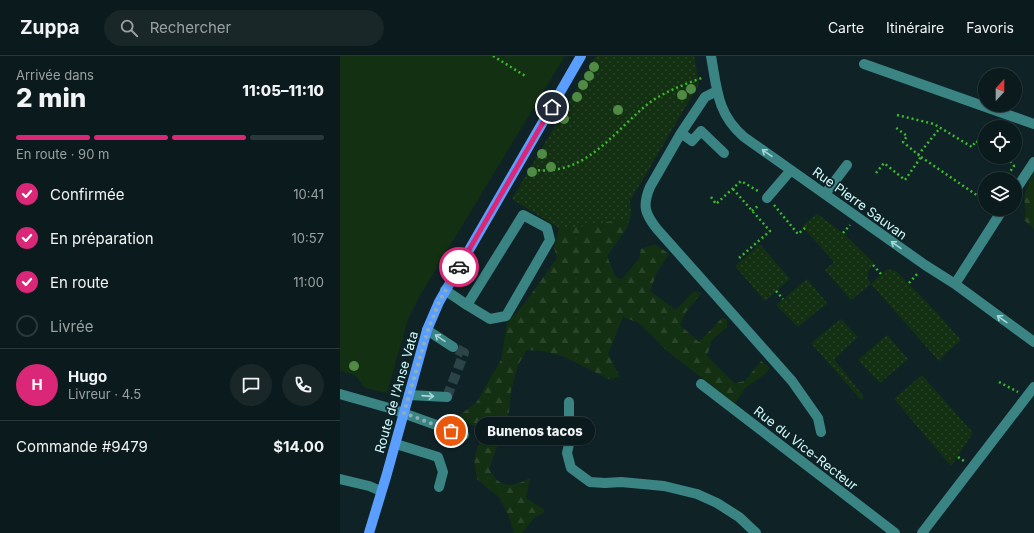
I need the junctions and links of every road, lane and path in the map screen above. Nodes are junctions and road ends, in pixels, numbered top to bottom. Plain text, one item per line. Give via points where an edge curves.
1 (493, 56) edge
2 (581, 56) edge
3 (711, 56) edge
4 (864, 64) dead end
5 (714, 73) junction
6 (527, 77) dead end
7 (717, 91) junction
8 (897, 115) dead end
9 (1034, 124) edge
10 (895, 127) dead end
11 (940, 128) junction
12 (682, 134) junction
13 (978, 142) edge
14 (724, 153) dead end
15 (920, 156) junction
16 (1034, 162) edge
17 (847, 165) dead end
18 (515, 170) junction
19 (791, 170) junction
20 (876, 173) dead end
21 (1022, 180) edge
22 (733, 189) junction
23 (825, 194) junction
24 (978, 196) edge
25 (711, 197) dead end
26 (767, 198) junction
27 (998, 216) edge
28 (804, 228) dead end
29 (738, 258) dead end
30 (872, 265) dead end
31 (881, 274) dead end
32 (954, 284) junction
33 (445, 290) junction
34 (776, 291) dead end
35 (783, 299) dead end
36 (467, 306) junction
37 (428, 330) junction
38 (1034, 342) edge
39 (453, 347) tunnel mouth
40 (999, 382) dead end
41 (702, 384) dead end
42 (1034, 387) edge
43 (340, 394) edge
44 (409, 395) junction
45 (447, 397) dead end
46 (1027, 398) junction
47 (569, 402) dead end
48 (404, 413) junction
49 (821, 432) dead end
50 (464, 436) dead end
51 (396, 444) junction
52 (340, 479) edge
53 (439, 487) dead end
54 (381, 491) junction
55 (369, 533) edge
56 (756, 533) edge
57 (896, 533) edge
58 (922, 533) edge

1 - 6 path
2 - 18 main road, Route de l'Anse Vata
3 - 5 street, Rue Pierre Sauvan
4 - 9 street
5 - 7 street, Rue Pierre Sauvan
5 - 18 path via 667,92 652,101 602,147 582,160 550,170
7 - 12 street via 706,97
19 -> 7 street, Rue Pierre Sauvan via 733,128 722,110
8 - 11 path via 934,124
10 - 15 path via 907,136 903,142
11 - 13 path via 972,147 976,141
11 - 15 path
12 - 14 street via 692,141 701,131
12 - 49 street via 650,187 645,202 646,214 657,230 792,381 818,418
15 - 20 path via 905,180 884,163
15 - 24 path
16 - 21 street
17 - 23 street
18 - 33 main road, Route de l'Anse Vata
19 - 23 street, Rue Pierre Sauvan
19 - 26 street
22 - 25 path via 716,204
22 - 26 path via 741,181
22 - 29 path via 770,231
32 -> 23 street, Rue Pierre Sauvan
26 - 28 path via 798,234
27 - 32 street
30 - 31 path
38 -> 32 street, Rue Pierre Sauvan
33 - 36 street
33 - 37 main road, Route de l'Anse Vata
34 - 35 path
36 - 36 street via 523,215 547,228 550,240 506,316 490,320
39 -> 37 street
37 - 44 main road, Route de l'Anse Vata
40 - 46 path
41 - 57 street, Rue du Vice-Recteur
42 - 46 street
43 - 48 street
44 -> 45 street
44 - 48 main road, Route de l'Anse Vata
46 - 58 street
47 - 56 street via 571,435 567,453 570,468 590,482 664,486 697,494 728,510
48 - 50 street
48 - 51 main road, Route de l'Anse Vata
51 - 53 street via 438,457 443,472
51 - 54 main road, Route de l'Anse Vata
52 - 54 street
54 - 55 main road, Route de l'Anse Vata

